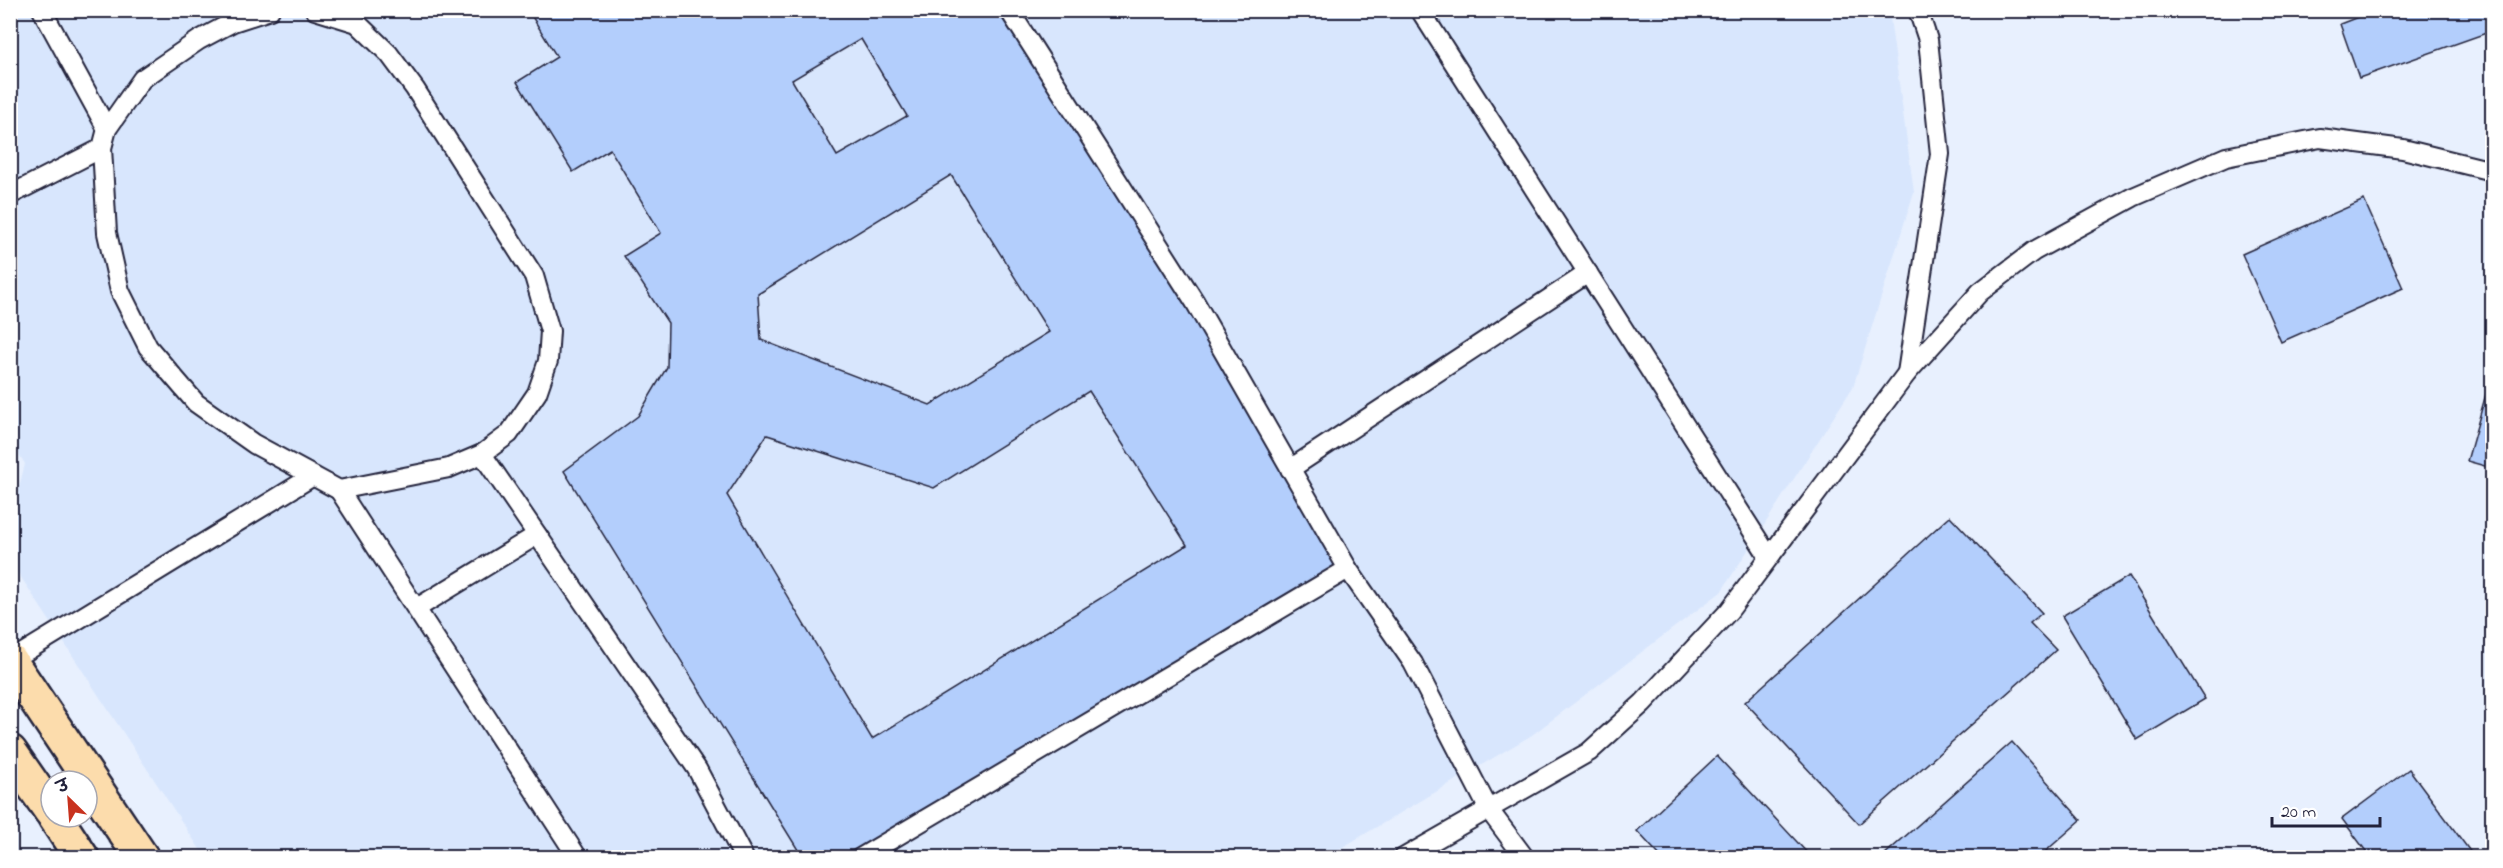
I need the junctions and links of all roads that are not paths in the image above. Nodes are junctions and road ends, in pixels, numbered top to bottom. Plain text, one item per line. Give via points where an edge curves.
1 (42, 10) edge
2 (270, 10) edge
3 (315, 10) edge
4 (1009, 10) edge
5 (1420, 10) edge
6 (1918, 10) edge
7 (229, 16) edge
8 (107, 129) junction
9 (102, 148) junction
10 (2493, 171) edge
11 (10, 195) edge
12 (1588, 273) junction
13 (1907, 373) junction
14 (482, 454) junction
15 (1290, 469) junction
16 (312, 476) junction
17 (339, 490) junction
18 (537, 535) junction
19 (1769, 557) junction
20 (1348, 569) junction
21 (417, 609) junction
22 (10, 661) edge
23 (10, 752) edge
24 (39, 794) edge
25 (1489, 810) junction
26 (63, 829) edge
27 (82, 858) edge
28 (142, 858) edge
29 (578, 858) edge
30 (744, 858) edge
31 (860, 858) edge
32 (1403, 858) edge
33 (1525, 858) edge

1 - 8 lane
2 - 7 lane
3 - 14 lane via 357,23 389,54 534,276 550,331 548,361 537,393 509,434
4 - 15 lane via 1195,302
5 - 12 lane
6 - 13 lane via 1928,40 1940,154
7 - 8 lane via 142,79
8 - 9 lane
9 - 11 lane
9 - 16 lane via 107,233 120,291 148,347 196,403 254,444
10 - 13 lane via 2403,149 2320,138 2226,157 2133,197 2034,251 1980,292
12 - 15 lane
12 - 19 lane
13 - 19 lane
14 - 17 lane via 449,468
14 - 18 lane
15 - 20 lane
16 - 17 lane
16 - 22 lane
17 - 21 lane
18 - 21 lane
18 - 30 lane via 697,768
19 - 25 lane via 1729,611 1643,703 1589,752
20 - 25 lane via 1413,663
20 - 31 lane
21 - 29 lane
22 - 28 main road
23 - 24 main road
25 - 32 lane
25 - 33 lane
26 - 27 main road

